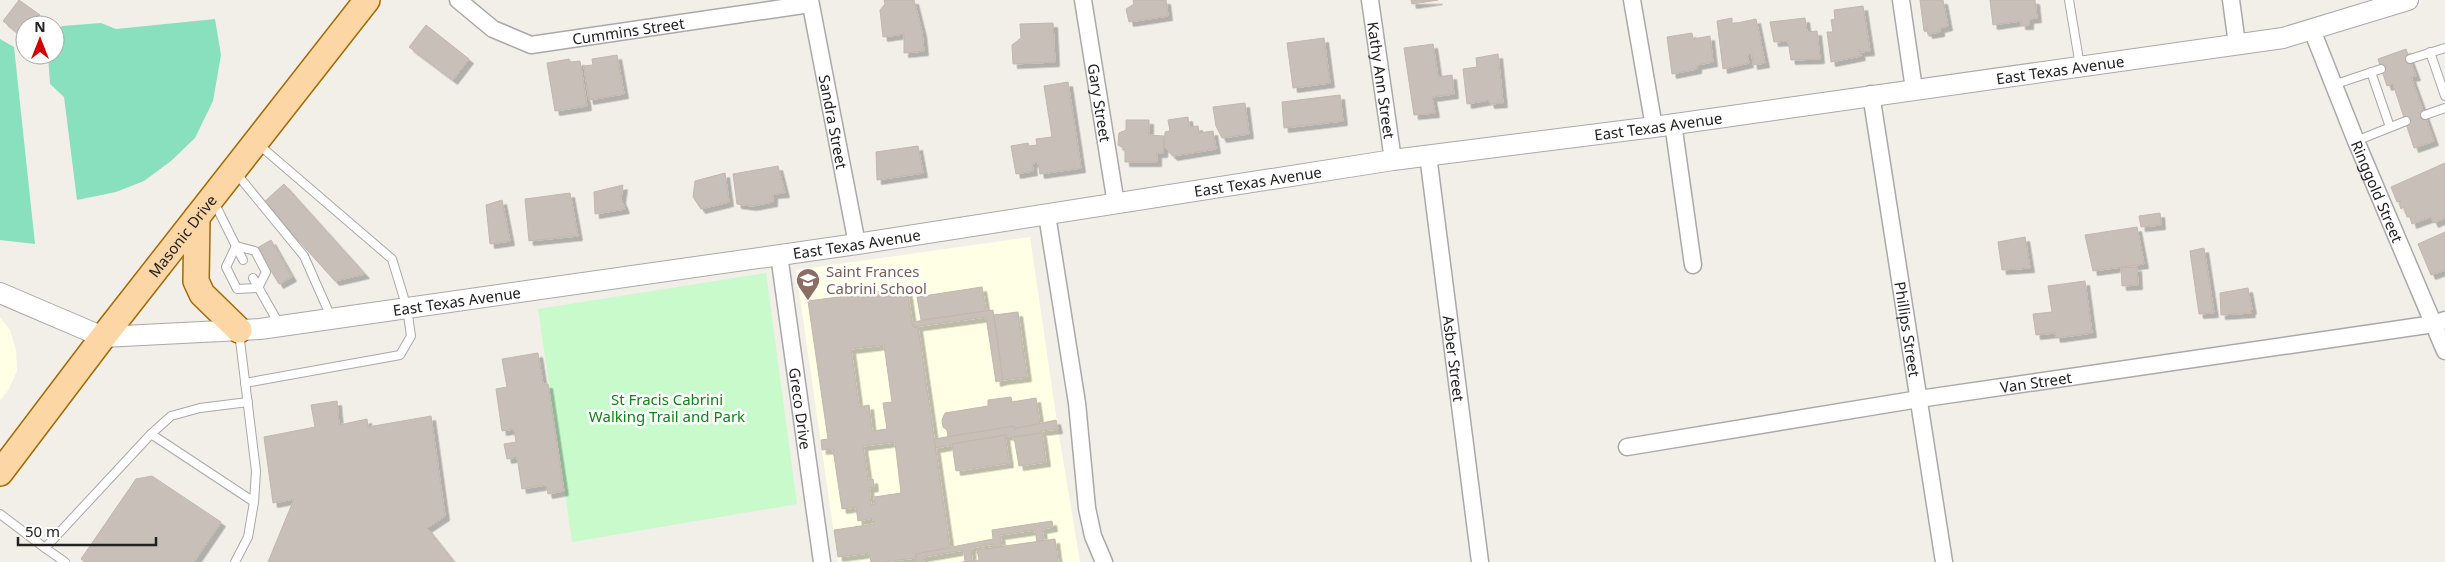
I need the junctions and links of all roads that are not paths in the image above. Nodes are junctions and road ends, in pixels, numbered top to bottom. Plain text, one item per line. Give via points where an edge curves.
1 (366, 0) edge
2 (458, 0) edge
3 (1083, 0) edge
4 (1370, 0) edge
5 (1632, 0) edge
6 (1901, 0) edge
7 (2069, 0) edge
8 (2231, 0) edge
9 (2408, 0) edge
10 (810, 2) edge
11 (2382, 4) edge
12 (2312, 30) junction
13 (2237, 44) junction
14 (2445, 48) edge
15 (2430, 52) junction
16 (2410, 59) dead end
17 (2080, 66) junction
18 (2381, 68) dead end
19 (2371, 72) junction
20 (2333, 85) junction
21 (1914, 89) junction
22 (1871, 94) junction
23 (2445, 96) edge
24 (2445, 108) edge
25 (2425, 115) dead end
26 (2406, 121) dead end
27 (1673, 123) junction
28 (1654, 127) junction
29 (2390, 127) junction
30 (2356, 141) junction
31 (256, 142) junction
32 (1428, 155) junction
33 (1394, 160) junction
34 (234, 170) junction
35 (212, 198) junction
36 (1116, 204) junction
37 (1046, 215) junction
38 (197, 217) junction
39 (857, 244) junction
40 (236, 246) junction
41 (779, 255) junction
42 (243, 260) dead end
43 (1693, 265) dead end
44 (253, 278) dead end
45 (258, 288) junction
46 (0, 293) edge
47 (407, 308) junction
48 (332, 319) junction
49 (2440, 322) edge
50 (280, 326) junction
51 (239, 330) junction
52 (103, 337) junction
53 (2445, 351) edge
54 (245, 383) junction
55 (1918, 399) junction
56 (248, 402) junction
57 (151, 434) junction
58 (1627, 447) dead end
59 (0, 473) edge
60 (254, 502) junction
61 (0, 514) edge
62 (45, 548) junction
63 (65, 562) edge
64 (235, 562) edge
65 (822, 562) edge
66 (1104, 562) edge
67 (1480, 562) edge
68 (1944, 562) edge

1 - 31 main road, Masonic Drive
2 - 10 street, Cummins Street via 493,29 531,45
3 - 36 street, Gary Street
4 - 33 street, Kathy Ann Street
5 - 28 street
6 - 21 street
7 - 17 lane
8 - 13 street
9 - 11 street, East Texas Avenue
10 - 39 street, Sandra Street
11 - 12 street, East Texas Avenue
12 - 13 street, East Texas Avenue via 2283,38
12 - 20 street, Ringgold Street
13 - 17 street, East Texas Avenue
14 - 15 lane
15 - 16 lane
15 - 23 lane
17 - 21 street, East Texas Avenue
18 - 19 lane
19 - 20 lane
19 - 29 lane
20 - 30 street, Ringgold Street
21 - 22 street, East Texas Avenue
22 - 27 street, East Texas Avenue
22 - 55 street, Phillips Street
24 - 25 lane
26 - 29 lane
27 - 28 street, East Texas Avenue
27 - 43 street
28 - 32 street, East Texas Avenue
29 - 30 lane
30 - 49 street, Ringgold Street
31 - 34 main road, Masonic Drive
31 - 47 lane via 392,259
32 - 33 street, East Texas Avenue
32 - 67 street, Asber Street
33 - 36 street, East Texas Avenue
34 - 35 main road, Masonic Drive
34 - 48 lane via 304,256
35 - 38 main road, Masonic Drive
35 - 40 lane
36 - 37 street, East Texas Avenue
37 - 39 street, East Texas Avenue
37 - 66 street via 1077,403 1088,508 1093,536
38 - 51 main road via 196,281 202,294
38 - 52 main road, Masonic Drive
39 - 41 street, East Texas Avenue
40 - 42 lane
40 - 45 lane via 255,251 266,272
40 - 45 lane via 226,267 237,289
41 - 47 street, East Texas Avenue
41 - 65 street, Greco Drive
44 - 45 lane
45 - 50 lane
46 - 52 street
47 - 48 street, East Texas Avenue
47 - 54 lane via 411,336 400,355
48 - 50 street, East Texas Avenue
49 - 53 street, Ringgold Street
49 - 55 street, Van Street
50 - 51 street, East Texas Avenue
51 - 52 street, East Texas Avenue
51 - 54 lane
52 - 59 main road, Masonic Drive
54 - 56 lane
55 - 58 street, Van Street
55 - 68 street, Phillips Street
56 - 57 lane via 200,408 171,416
56 - 60 lane via 256,471
57 - 60 lane
57 - 62 lane
60 - 64 lane via 248,537
61 - 62 lane
62 - 63 lane

